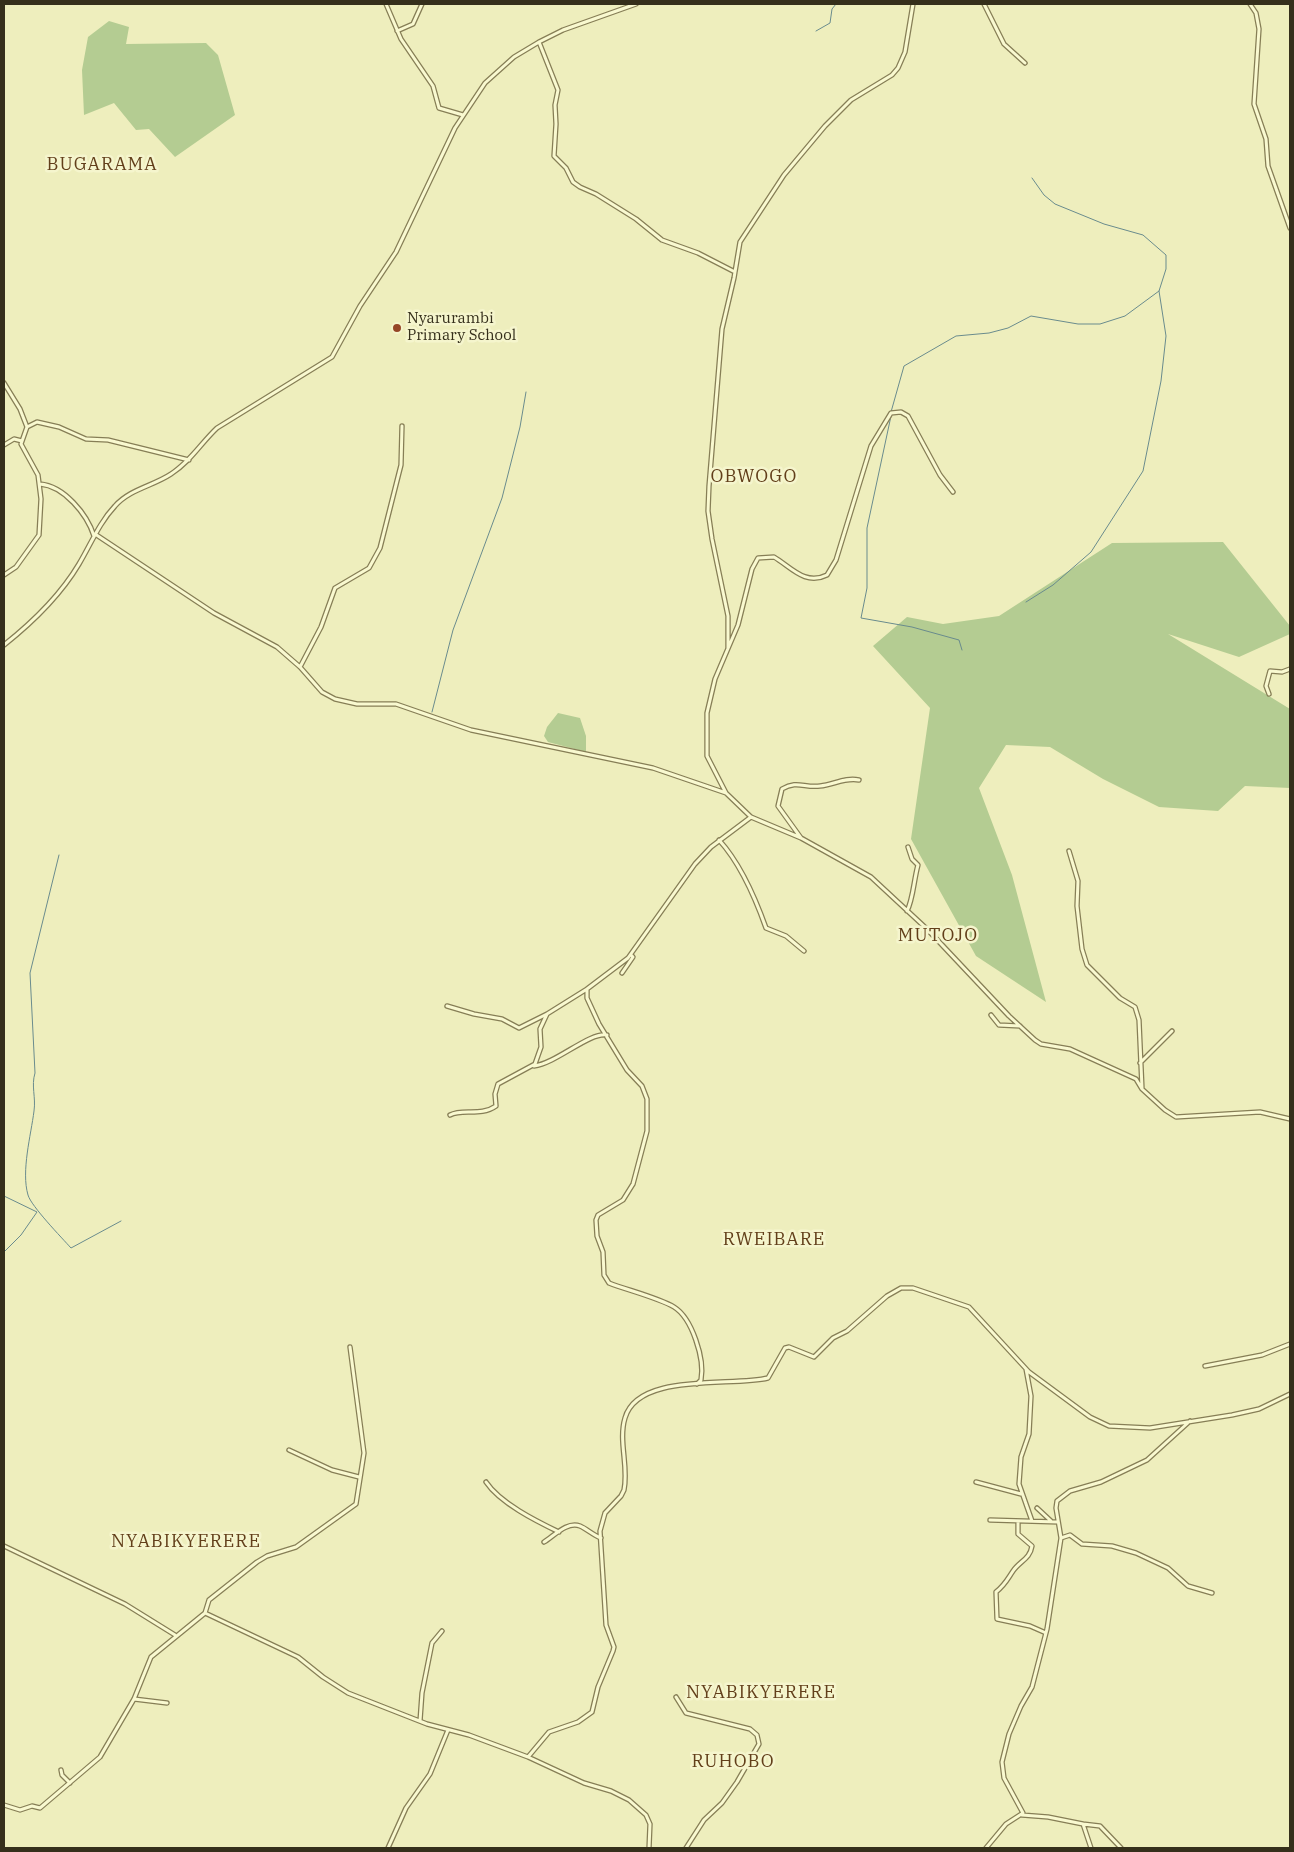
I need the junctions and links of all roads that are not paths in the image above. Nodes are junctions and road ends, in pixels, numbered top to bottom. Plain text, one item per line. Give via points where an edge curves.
1 (386, 4) edge
2 (422, 4) edge
3 (636, 4) edge
4 (913, 4) edge
5 (984, 4) edge
6 (1250, 4) edge
7 (397, 31) junction
8 (539, 42) junction
9 (1024, 63) dead end
10 (463, 115) junction
11 (1290, 228) edge
12 (735, 272) junction
13 (4, 383) edge
14 (402, 426) dead end
15 (26, 427) junction
16 (22, 442) junction
17 (4, 445) edge
18 (190, 460) junction
19 (40, 484) junction
20 (953, 492) dead end
21 (94, 536) junction
22 (4, 575) edge
23 (4, 645) edge
24 (728, 648) junction
25 (300, 667) junction
26 (1290, 669) edge
27 (1269, 694) dead end
28 (859, 780) dead end
29 (726, 793) junction
30 (751, 817) junction
31 (801, 838) junction
32 (718, 840) junction
33 (908, 848) dead end
34 (1069, 851) dead end
35 (907, 911) junction
36 (804, 951) dead end
37 (631, 956) junction
38 (622, 974) dead end
39 (587, 990) junction
40 (447, 1006) dead end
41 (547, 1014) junction
42 (991, 1015) dead end
43 (1021, 1026) junction
44 (1172, 1031) dead end
45 (606, 1035) junction
46 (1140, 1062) junction
47 (533, 1066) junction
48 (1142, 1089) junction
49 (450, 1115) dead end
50 (1290, 1119) edge
51 (1290, 1344) edge
52 (350, 1347) dead end
53 (1205, 1366) dead end
54 (1026, 1368) junction
55 (696, 1384) junction
56 (1290, 1394) edge
57 (1190, 1421) junction
58 (289, 1450) dead end
59 (360, 1477) junction
60 (486, 1482) dead end
61 (976, 1482) dead end
62 (1021, 1494) junction
63 (1037, 1508) dead end
64 (990, 1520) dead end
65 (1032, 1521) junction
66 (1018, 1522) junction
67 (1052, 1522) junction
68 (1058, 1522) junction
69 (559, 1532) junction
70 (601, 1538) junction
71 (1061, 1538) junction
72 (544, 1542) dead end
73 (4, 1546) edge
74 (1212, 1593) dead end
75 (205, 1613) junction
76 (442, 1631) dead end
77 (1046, 1633) junction
78 (176, 1635) junction
79 (676, 1697) dead end
80 (134, 1699) junction
81 (167, 1703) dead end
82 (420, 1721) junction
83 (448, 1730) junction
84 (528, 1757) junction
85 (61, 1770) dead end
86 (70, 1782) junction
87 (4, 1804) edge
88 (1022, 1815) junction
89 (1083, 1824) junction
90 (388, 1848) edge
91 (649, 1848) edge
92 (686, 1848) edge
93 (986, 1848) edge
94 (1091, 1848) edge
95 (1121, 1848) edge

1 - 7 street
2 - 7 street via 414,24
3 - 8 street
4 - 12 street via 905,52 898,68 851,100 801,153 744,233
5 - 9 street via 1004,44
6 - 11 street via 1256,13 1259,29 1254,104 1266,139 1268,166
7 - 10 street via 434,86 439,108
8 - 10 street via 502,66 484,83
8 - 12 street via 558,90 554,156 566,168 573,182 636,219 662,240 698,253
10 - 18 street via 396,252 360,306 332,357 217,428
12 - 24 street via 722,322 708,511 728,616
13 - 15 street via 20,409
14 - 25 street via 401,465 380,548 369,568 335,588 321,627
15 - 16 street
15 - 18 street via 38,422 86,439 108,440
16 - 17 street via 14,439
16 - 19 street via 37,470
18 - 21 street via 171,474 129,494 117,504
19 - 21 street via 55,488 80,510 90,523
19 - 22 street via 39,535 16,567
20 - 24 street via 940,475 908,416 896,411 888,414 871,446 831,571 823,578 811,579 797,574 774,557 758,558
21 - 23 street via 56,597
21 - 25 street via 214,613 277,646
24 - 29 street via 709,698 706,740 712,770
25 - 29 street via 322,692 344,703 396,704 470,730 653,768
26 - 27 street via 1270,671 1266,686
28 - 31 street via 848,779 821,786 797,783 782,789 778,806
29 - 30 street
30 - 31 street
30 - 32 street
31 - 35 street via 871,877
32 - 36 street via 729,852 752,892 766,928 784,935
32 - 37 street via 695,864
33 - 35 street via 918,865
34 - 46 street via 1078,882 1077,906 1087,965 1120,998 1135,1007 1139,1020
35 - 43 street
37 - 38 street
37 - 39 street
39 - 41 street
39 - 45 street via 590,1006
40 - 41 street via 502,1019 519,1028
41 - 47 street via 540,1029 541,1047
42 - 43 street via 999,1025
43 - 48 street via 1042,1044 1070,1049 1136,1079
44 - 46 street
45 - 47 street via 588,1040 544,1065
45 - 55 street via 627,1070 646,1092 648,1113 646,1139 633,1184 623,1200 598,1215 596,1220 604,1276 609,1283 671,1305 685,1316 696,1337 702,1366 701,1380
46 - 48 street
47 - 49 street via 498,1084 496,1106 492,1109
48 - 50 street via 1176,1117 1260,1112
51 - 53 street via 1262,1355
52 - 59 street via 364,1453
54 - 55 street via 969,1307 906,1287 887,1296 814,1357 789,1347 781,1351 768,1378
54 - 57 street via 1090,1417 1109,1426 1144,1428
54 - 62 street via 1031,1396 1029,1434 1019,1468
55 - 70 street via 649,1393 632,1404 625,1418 624,1490 605,1513
56 - 57 street via 1259,1408
57 - 68 street via 1147,1460 1106,1480 1059,1497 1056,1505
58 - 59 street via 332,1470
59 - 75 street via 358,1500 354,1506 296,1547 257,1562 209,1600
60 - 69 street via 492,1492
61 - 62 street
62 - 65 street
63 - 67 street
64 - 66 street
65 - 66 street
65 - 67 street
66 - 77 street via 1018,1534 1032,1546 1031,1552 996,1592 997,1619
67 - 68 street
68 - 71 street
69 - 70 street via 572,1525 581,1526
69 - 72 street
70 - 84 street via 606,1625 613,1651 592,1712 578,1722 549,1732
71 - 74 street via 1070,1535 1082,1544 1122,1547 1168,1568 1188,1586
71 - 77 street
73 - 78 street via 125,1604
75 - 78 street
75 - 82 street via 298,1657 348,1693
76 - 82 street via 432,1643
77 - 88 street via 1032,1687 1020,1706 1002,1762 1004,1778 1023,1809
78 - 80 street via 151,1657
79 - 92 street via 686,1713 750,1730 757,1735 760,1744 737,1782 704,1820
80 - 81 street
80 - 86 street via 100,1757
82 - 83 street
83 - 84 street
83 - 90 street via 426,1782 406,1808
84 - 91 street via 629,1800 646,1815 650,1824
85 - 86 street
86 - 87 street via 40,1808 32,1806 20,1810
88 - 89 street
88 - 93 street via 1006,1824
89 - 94 street
89 - 95 street via 1100,1826

